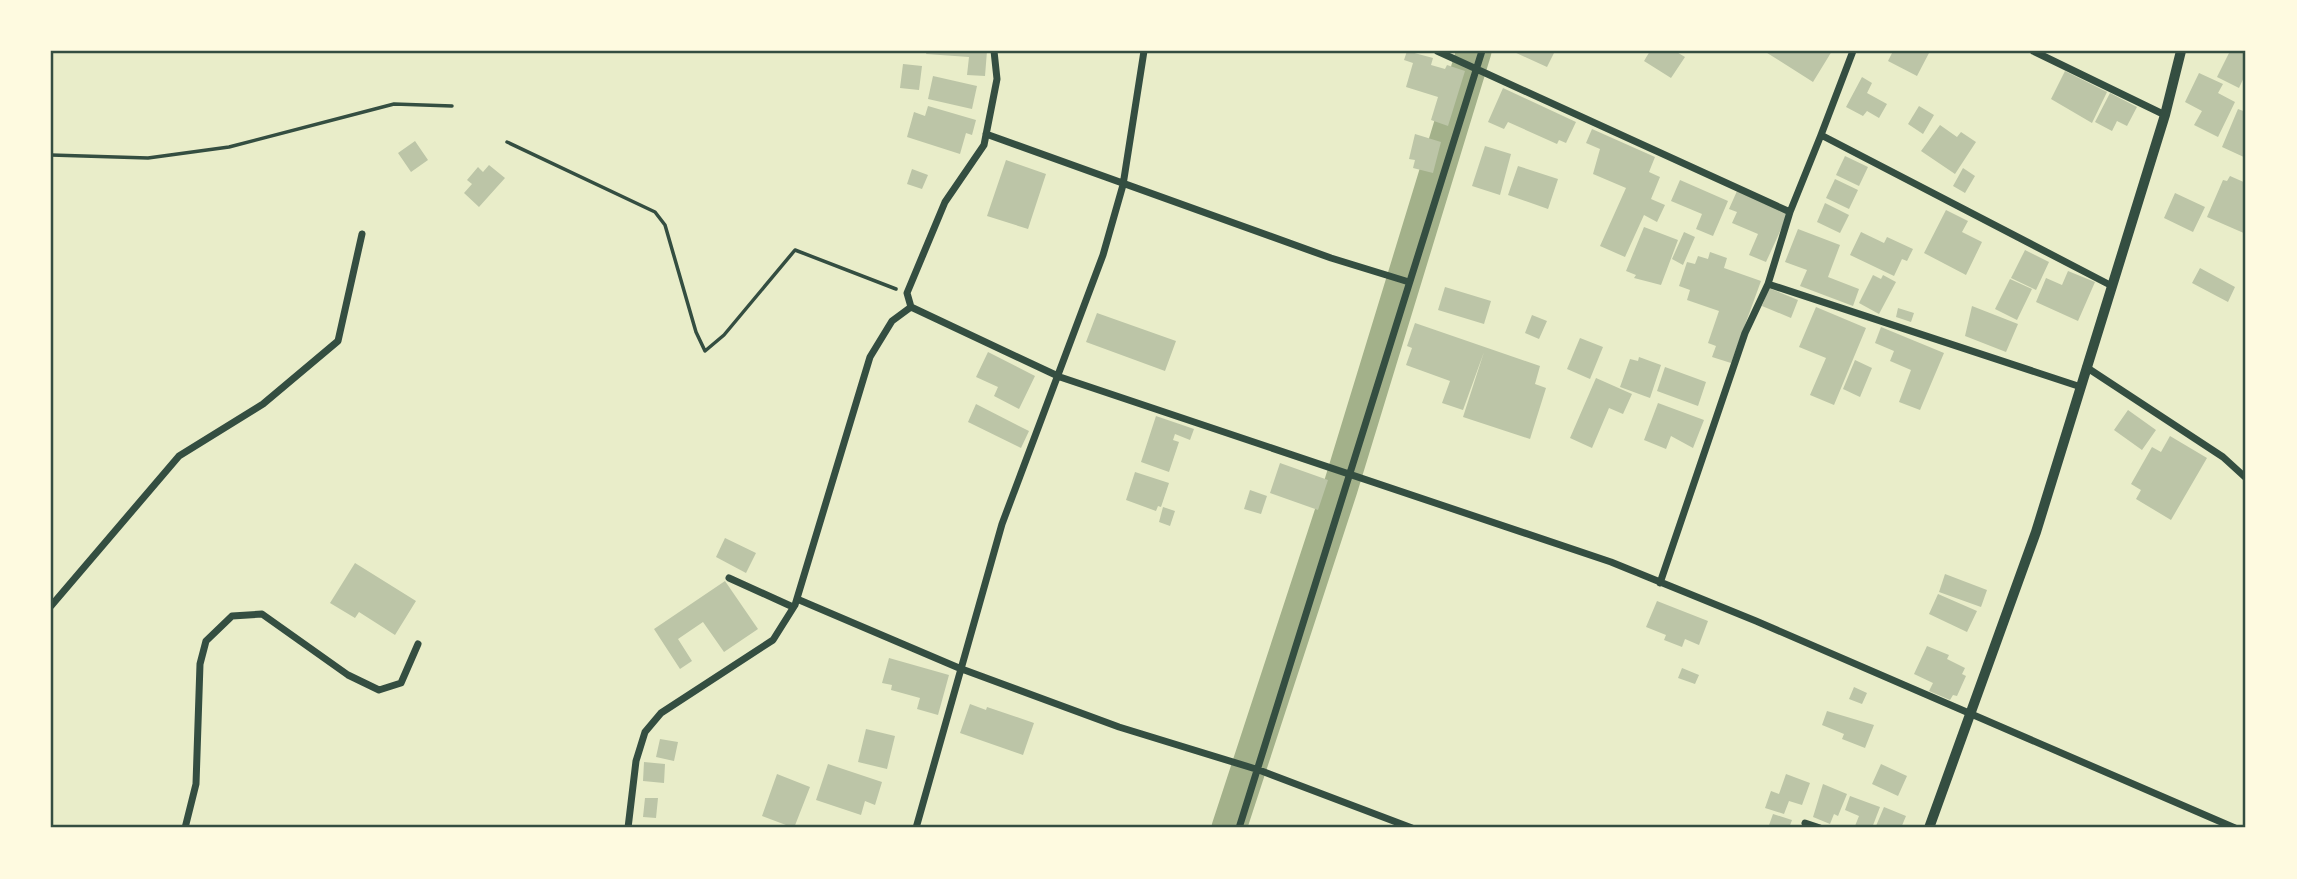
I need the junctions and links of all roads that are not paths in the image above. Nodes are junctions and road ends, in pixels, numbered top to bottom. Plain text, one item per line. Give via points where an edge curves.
1 (994, 51) edge
2 (1144, 51) edge
3 (1437, 51) edge
4 (1482, 51) edge
5 (1853, 51) edge
6 (2032, 51) edge
7 (2181, 51) edge
8 (1477, 66) junction
9 (2165, 115) junction
10 (986, 134) junction
11 (1821, 135) junction
12 (1123, 185) junction
13 (1790, 212) junction
14 (362, 233) dead end
15 (1409, 282) junction
16 (1768, 284) junction
17 (2112, 286) junction
18 (911, 307) junction
19 (2086, 367) junction
20 (1060, 377) junction
21 (2081, 387) junction
22 (1349, 474) junction
23 (2246, 478) edge
24 (729, 578) dead end
25 (1660, 583) junction
26 (797, 599) junction
27 (51, 606) edge
28 (793, 607) junction
29 (418, 644) dead end
30 (959, 668) junction
31 (1970, 716) junction
32 (1259, 769) junction
33 (1805, 823) dead end
34 (185, 828) edge
35 (628, 828) edge
36 (916, 828) edge
37 (1239, 828) edge
38 (1412, 828) edge
39 (1820, 828) edge
40 (1929, 828) edge
41 (2235, 828) edge

1 - 10 street via 998,79
2 - 12 street
3 - 8 street
4 - 8 street
5 - 11 street
6 - 9 street
7 - 9 main road
8 - 13 street
8 - 15 street
9 - 17 main road
10 - 12 street
10 - 18 street via 984,145 945,202 907,293
11 - 13 street
11 - 17 street
12 - 15 street
12 - 20 street
13 - 16 street
14 - 27 street via 338,341 263,404 179,457
15 - 22 street
16 - 21 street
16 - 25 street via 1745,333
17 - 19 main road
18 - 20 street
18 - 26 street via 892,321 870,357
19 - 21 main road
19 - 23 street via 2223,457
20 - 22 street
20 - 30 street via 1002,524
21 - 31 main road via 2036,532
22 - 25 street via 1611,562
22 - 32 street
24 - 28 street
25 - 31 street
26 - 28 street
26 - 30 street
28 - 35 street via 773,640 662,713 645,732 636,761
29 - 34 street via 401,683 379,691 348,675 262,614 232,616 206,641 200,664 196,784
30 - 32 street via 1119,727
30 - 36 street
31 - 40 main road
31 - 41 street
32 - 37 street
32 - 38 street
33 - 39 street

